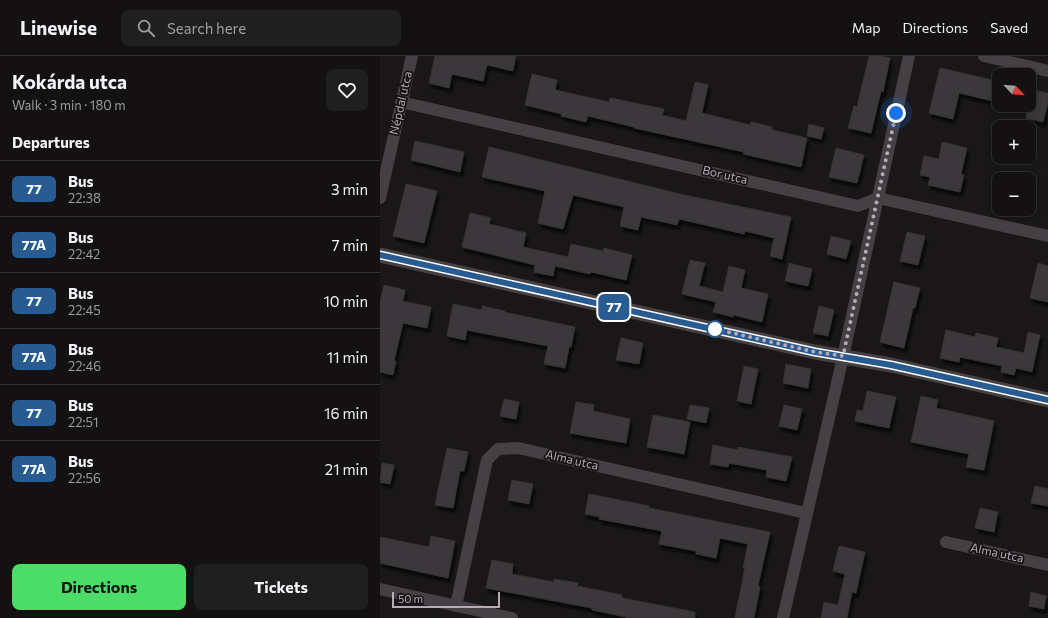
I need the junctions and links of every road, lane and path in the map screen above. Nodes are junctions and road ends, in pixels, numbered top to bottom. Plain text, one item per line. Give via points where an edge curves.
1 (412, 56) edge
2 (909, 56) edge
3 (984, 56) edge
4 (1048, 71) edge
5 (401, 102) junction
6 (380, 198) edge
7 (878, 198) junction
8 (1048, 236) edge
9 (380, 255) edge
10 (843, 356) junction
11 (1048, 400) edge
12 (806, 513) junction
13 (946, 542) dead end
14 (1048, 565) edge
15 (380, 589) edge
16 (456, 606) junction
17 (512, 618) edge
18 (783, 618) edge

1 - 5 street, Népdal utca
2 - 7 street
3 - 4 street
5 - 6 street, Népdal utca
5 - 7 street, Bor utca via 858,206
7 - 8 street
7 - 10 street
9 - 10 street via 815,352
10 - 11 street
10 - 12 street
12 - 16 street, Alma utca via 518,448 498,449 487,460
12 - 18 street
13 - 14 street, Alma utca
15 - 16 street
16 - 17 street

